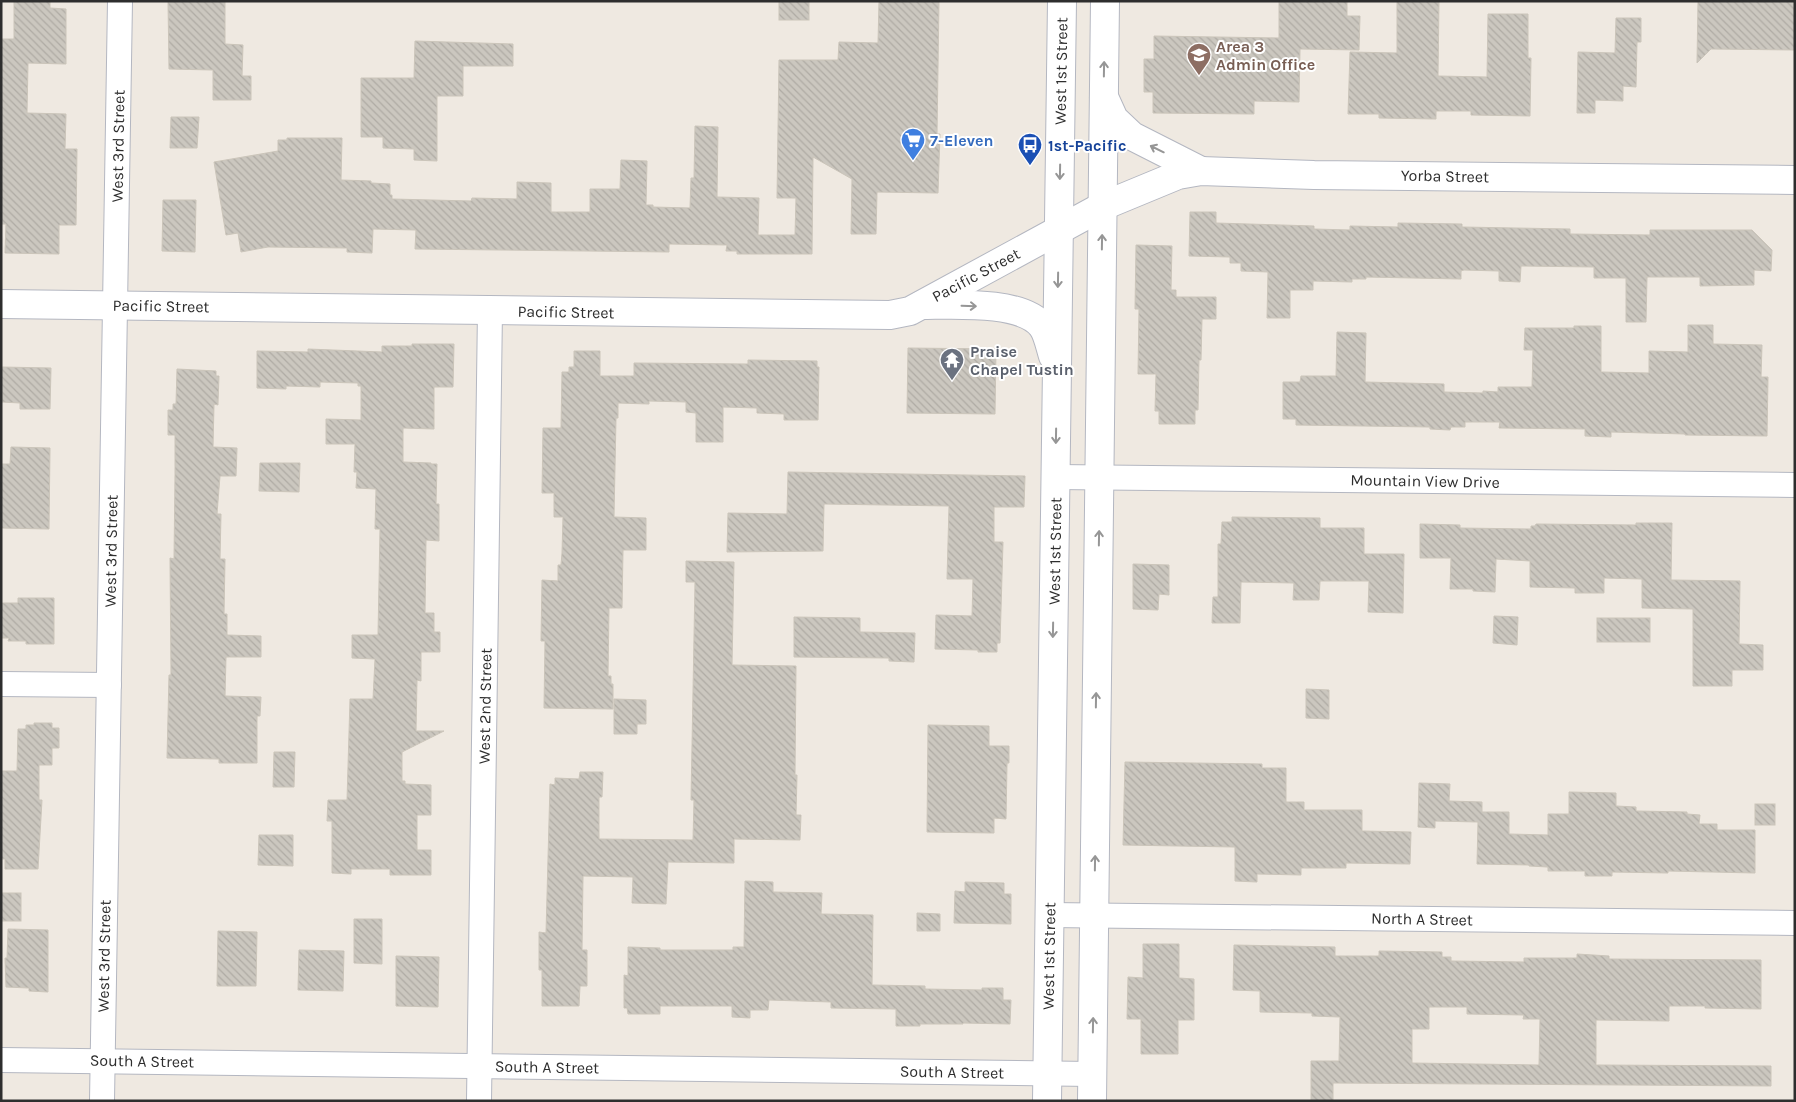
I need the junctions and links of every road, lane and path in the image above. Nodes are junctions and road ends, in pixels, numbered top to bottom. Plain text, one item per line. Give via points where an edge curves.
1 (120, 1) edge
2 (1062, 1) edge
3 (1105, 1) edge
4 (1104, 97) junction
5 (1201, 170) junction
6 (1795, 180) edge
7 (1103, 206) junction
8 (1059, 231) junction
9 (1, 304) edge
10 (920, 304) junction
11 (115, 305) junction
12 (490, 310) junction
13 (1057, 369) junction
14 (1056, 477) junction
15 (1099, 477) junction
16 (1795, 485) edge
17 (1, 684) edge
18 (108, 685) junction
19 (1050, 915) junction
20 (1094, 915) junction
21 (1795, 923) edge
22 (1, 1060) edge
23 (102, 1061) junction
24 (480, 1066) junction
25 (1048, 1073) junction
26 (1092, 1074) junction
27 (102, 1101) edge
28 (479, 1101) edge
29 (1047, 1101) edge
30 (1092, 1101) edge

1 - 11 street, West 3rd Street
2 -> 8 main road, West 1st Street
4 -> 3 main road
5 -> 4 main road via 1132,136 1114,119
4 - 7 main road
5 - 6 main road, Yorba Street via 1314,175
5 - 7 main road, Yorba Street via 1178,175
7 - 8 main road, Pacific Street
15 -> 7 main road
8 - 10 main road, Pacific Street
8 -> 13 main road, West 1st Street
9 - 11 main road, Pacific Street
10 - 12 main road, Pacific Street via 890,315 869,316
10 -> 13 main road via 990,306 1028,315 1042,326
11 - 12 main road, Pacific Street
11 - 18 street, West 3rd Street
12 - 24 street, West 2nd Street
13 -> 14 main road, West 1st Street
14 - 15 street, Mountain View Drive
14 -> 19 main road, West 1st Street
15 - 16 street, Mountain View Drive
20 -> 15 main road
17 - 18 street
18 - 23 street, West 3rd Street
19 - 20 street, North A Street
19 - 25 main road, West 1st Street
20 - 21 street, North A Street
26 -> 20 main road
22 - 23 street, South A Street
23 - 24 street, South A Street
23 - 27 street, West 3rd Street
24 - 25 street, South A Street
24 - 28 street, West 2nd Street
25 - 26 street, South A Street
25 - 29 main road, West 1st Street
26 - 30 main road

